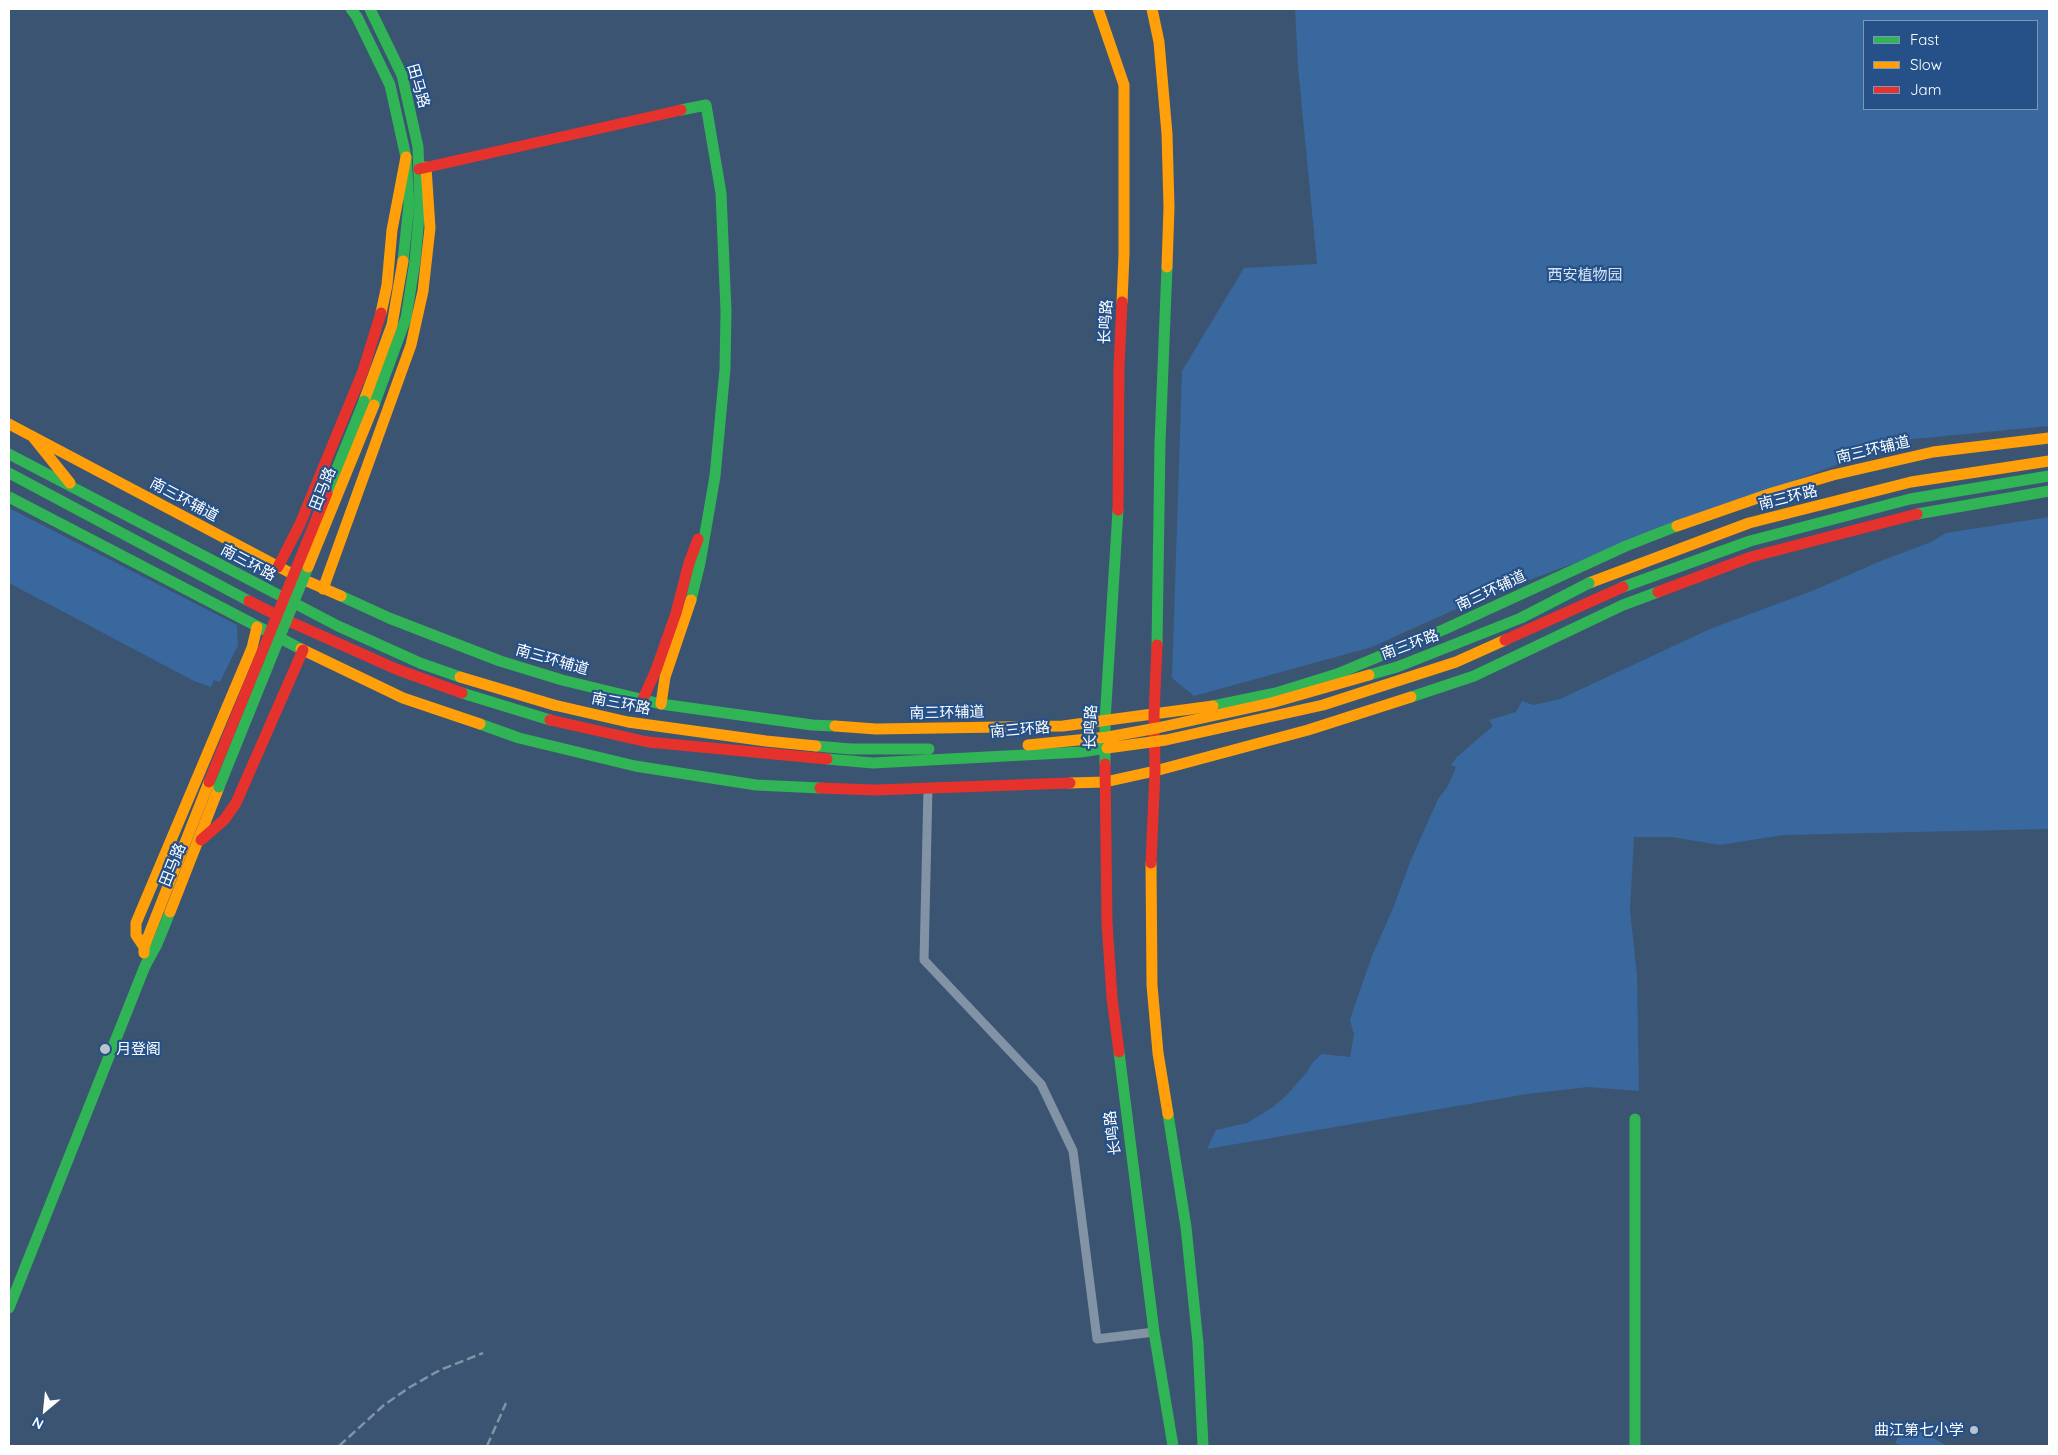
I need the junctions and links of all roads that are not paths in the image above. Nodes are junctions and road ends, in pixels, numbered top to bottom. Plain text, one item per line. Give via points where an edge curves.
1 (351, 9) edge
2 (370, 9) edge
3 (1098, 9) edge
4 (1152, 9) edge
5 (406, 157) junction
6 (422, 168) junction
7 (369, 403) junction
8 (9, 424) edge
9 (33, 437) junction
10 (2049, 438) edge
11 (9, 454) edge
12 (2049, 461) edge
13 (9, 473) edge
14 (2049, 476) edge
15 (74, 489) junction
16 (2049, 491) edge
17 (9, 497) edge
18 (707, 515) junction
19 (278, 567) junction
20 (324, 589) junction
21 (257, 627) junction
22 (303, 650) junction
23 (643, 699) junction
24 (661, 704) junction
25 (1154, 715) junction
26 (1105, 721) junction
27 (1155, 772) junction
28 (1105, 782) junction
29 (214, 785) junction
30 (928, 788) junction
31 (199, 841) junction
32 (144, 947) junction
33 (145, 966) junction
34 (1635, 1119) dead end
35 (9, 1308) edge
36 (1154, 1332) junction
37 (1173, 1446) edge
38 (1203, 1446) edge
39 (1635, 1446) edge

1 - 5 main road, 田马路 via 390,85
2 - 6 main road, 田马路 via 402,75
3 - 26 main road, 长鸣路 via 1124,85 1118,512
4 - 25 main road via 1160,51 1169,207 1160,424
5 - 7 main road, 田马路 via 409,204 402,272 392,325
5 - 19 main road via 392,230 387,285 377,329 307,506
6 - 7 main road, 田马路 via 415,261 406,318 388,372
6 - 18 main road via 706,105 721,193 726,311 721,423
6 - 20 main road via 430,228 424,291 411,345
7 - 29 main road, 田马路, bridge
8 - 9 main road, 南三环辅道
9 - 15 main road
9 - 19 main road, 南三环辅道
10 - 25 main road, 南三环辅道 via 1933,452 1832,475 1772,493 1626,546 1445,629 1337,674 1219,705
11 - 15 main road, 南三环路
12 - 15 main road, 南三环路, bridge via 1911,482 1749,523 1589,583 1521,618 1397,667 1271,704 1108,736 1009,747 886,751 766,742 628,722 481,684 412,659 290,602
13 - 14 main road, 南三环路, bridge via 284,619 396,669 474,698 550,720 648,742 873,763 1081,752 1166,740 1323,705 1456,662 1623,587 1750,541 1910,499
16 - 27 main road via 1915,514 1750,557 1623,605 1474,676 1308,730
17 - 21 main road
18 - 23 main road via 689,563 676,613
18 - 24 main road via 698,573 665,677
19 - 20 main road, 南三环辅道
20 - 23 main road, 南三环辅道 via 500,661
21 - 22 main road
21 - 32 main road via 252,648 136,923 136,935
22 - 30 main road via 403,698 518,738 635,766 756,785 875,790
22 - 31 main road via 236,803 224,820
23 - 24 main road, 南三环辅道
24 - 26 main road, 南三环辅道 via 812,725 876,729 1024,728
25 - 26 main road, 南三环辅道
25 - 27 main road
26 - 28 main road, 长鸣路
27 - 28 main road
27 - 38 main road via 1151,872 1152,985 1158,1053 1186,1227 1198,1343
28 - 30 main road
28 - 36 main road, 长鸣路 via 1107,922 1112,998
29 - 31 main road, 田马路
29 - 32 main road, 田马路
30 - 36 street via 924,960 1041,1084 1073,1151 1096,1339
31 - 33 main road, 田马路
32 - 33 main road, 田马路
33 - 35 main road, 田马路
34 - 39 main road
36 - 37 main road, 长鸣路

